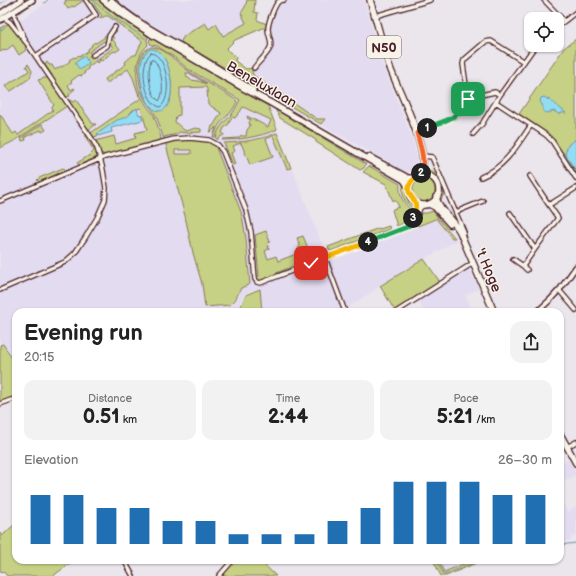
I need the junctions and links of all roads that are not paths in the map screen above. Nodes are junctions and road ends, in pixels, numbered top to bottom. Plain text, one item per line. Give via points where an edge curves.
1 (21, 0) edge
2 (32, 0) edge
3 (86, 0) edge
4 (104, 0) edge
5 (111, 0) edge
6 (282, 0) edge
7 (370, 0) edge
8 (430, 0) edge
9 (544, 0) edge
10 (14, 12) junction
11 (555, 12) edge
12 (576, 12) edge
13 (375, 16) junction
14 (1, 18) edge
15 (564, 21) edge
16 (115, 27) dead end
17 (28, 45) junction
18 (531, 52) edge
19 (93, 55) dead end
20 (36, 56) junction
21 (524, 62) junction
22 (254, 68) dead end
23 (500, 95) junction
24 (468, 99) junction
25 (496, 102) junction
26 (531, 125) junction
27 (417, 133) junction
28 (474, 134) dead end
29 (424, 156) junction
30 (100, 158) junction
31 (429, 176) junction
32 (530, 176) dead end
33 (417, 177) junction
34 (481, 178) dead end
35 (576, 178) edge
36 (409, 188) junction
37 (576, 188) edge
38 (436, 197) junction
39 (0, 201) edge
40 (415, 202) junction
41 (483, 202) dead end
42 (427, 204) junction
43 (549, 205) junction
44 (456, 212) junction
45 (510, 213) dead end
46 (411, 224) junction
47 (463, 235) junction
48 (535, 249) junction
49 (325, 258) junction
50 (513, 259) dead end
51 (473, 263) junction
52 (523, 266) junction
53 (576, 267) edge
54 (527, 270) dead end
55 (0, 290) edge
56 (559, 290) junction
57 (344, 308) edge
58 (402, 308) edge
59 (492, 308) edge
60 (541, 308) edge
61 (576, 310) edge
62 (12, 400) edge
63 (0, 404) edge
64 (564, 441) edge
65 (576, 442) edge
66 (567, 447) junction
67 (576, 463) edge
68 (126, 564) edge
69 (230, 564) edge
70 (133, 576) edge
71 (219, 576) edge

1 - 14 main road
2 - 10 main road
3 - 20 street via 96,15
4 - 36 main road, Beneluxlaan via 138,26 404,180
5 - 33 main road, Beneluxlaan via 154,31 303,119 402,175 408,178
6 - 22 street via 275,8 268,27 271,47
7 - 13 main road, N50
8 - 13 street
9 - 11 street
10 - 14 main road
10 - 17 street
12 - 15 street
13 - 27 main road, 't Hoge / N50 via 393,77
14 - 17 street via 10,22
16 - 19 street via 109,36 107,46
17 - 20 street
18 - 21 street
20 - 30 street via 92,139
21 - 23 street
21 - 24 street via 492,41 485,42 464,60
23 - 24 street via 495,92
23 - 25 street
24 - 27 street via 455,116
25 - 26 street
25 - 28 street
26 - 34 street via 502,164
26 - 35 street via 552,141
27 - 29 main road, 't Hoge / N50
29 - 31 main road, 't Hoge / N50
29 - 33 main road, 't Hoge / N50 via 422,169
29 - 44 street, 't Hoge via 432,157
30 - 39 street
30 - 49 street via 174,139 212,141 223,152 246,210 256,282 262,283
30 - 55 street via 104,170 105,200 76,253 65,262
31 - 33 main road
31 - 38 main road, N50 via 437,184
32 - 43 street
33 - 36 main road, N50
36 - 40 main road via 410,196
37 - 43 street
38 - 42 main road
38 - 47 main road, 't Hoge / N50 via 438,204
40 - 42 main road, N50
40 - 46 street via 416,211
41 - 44 street
42 - 46 street
42 - 47 main road, 't Hoge / N50 via 436,208 458,235
43 - 48 street via 558,218
44 - 47 street, 't Hoge
45 - 48 street
46 - 49 street
47 - 51 main road, 't Hoge / N50
48 - 52 street
49 - 57 street
50 - 52 street
51 - 58 street
51 - 59 main road, 't Hoge / N50
52 - 54 street
53 - 56 street
56 - 60 street
56 - 61 street
62 - 63 street
64 - 66 main road
65 - 66 street
66 - 67 main road
68 - 70 street
69 - 71 street

